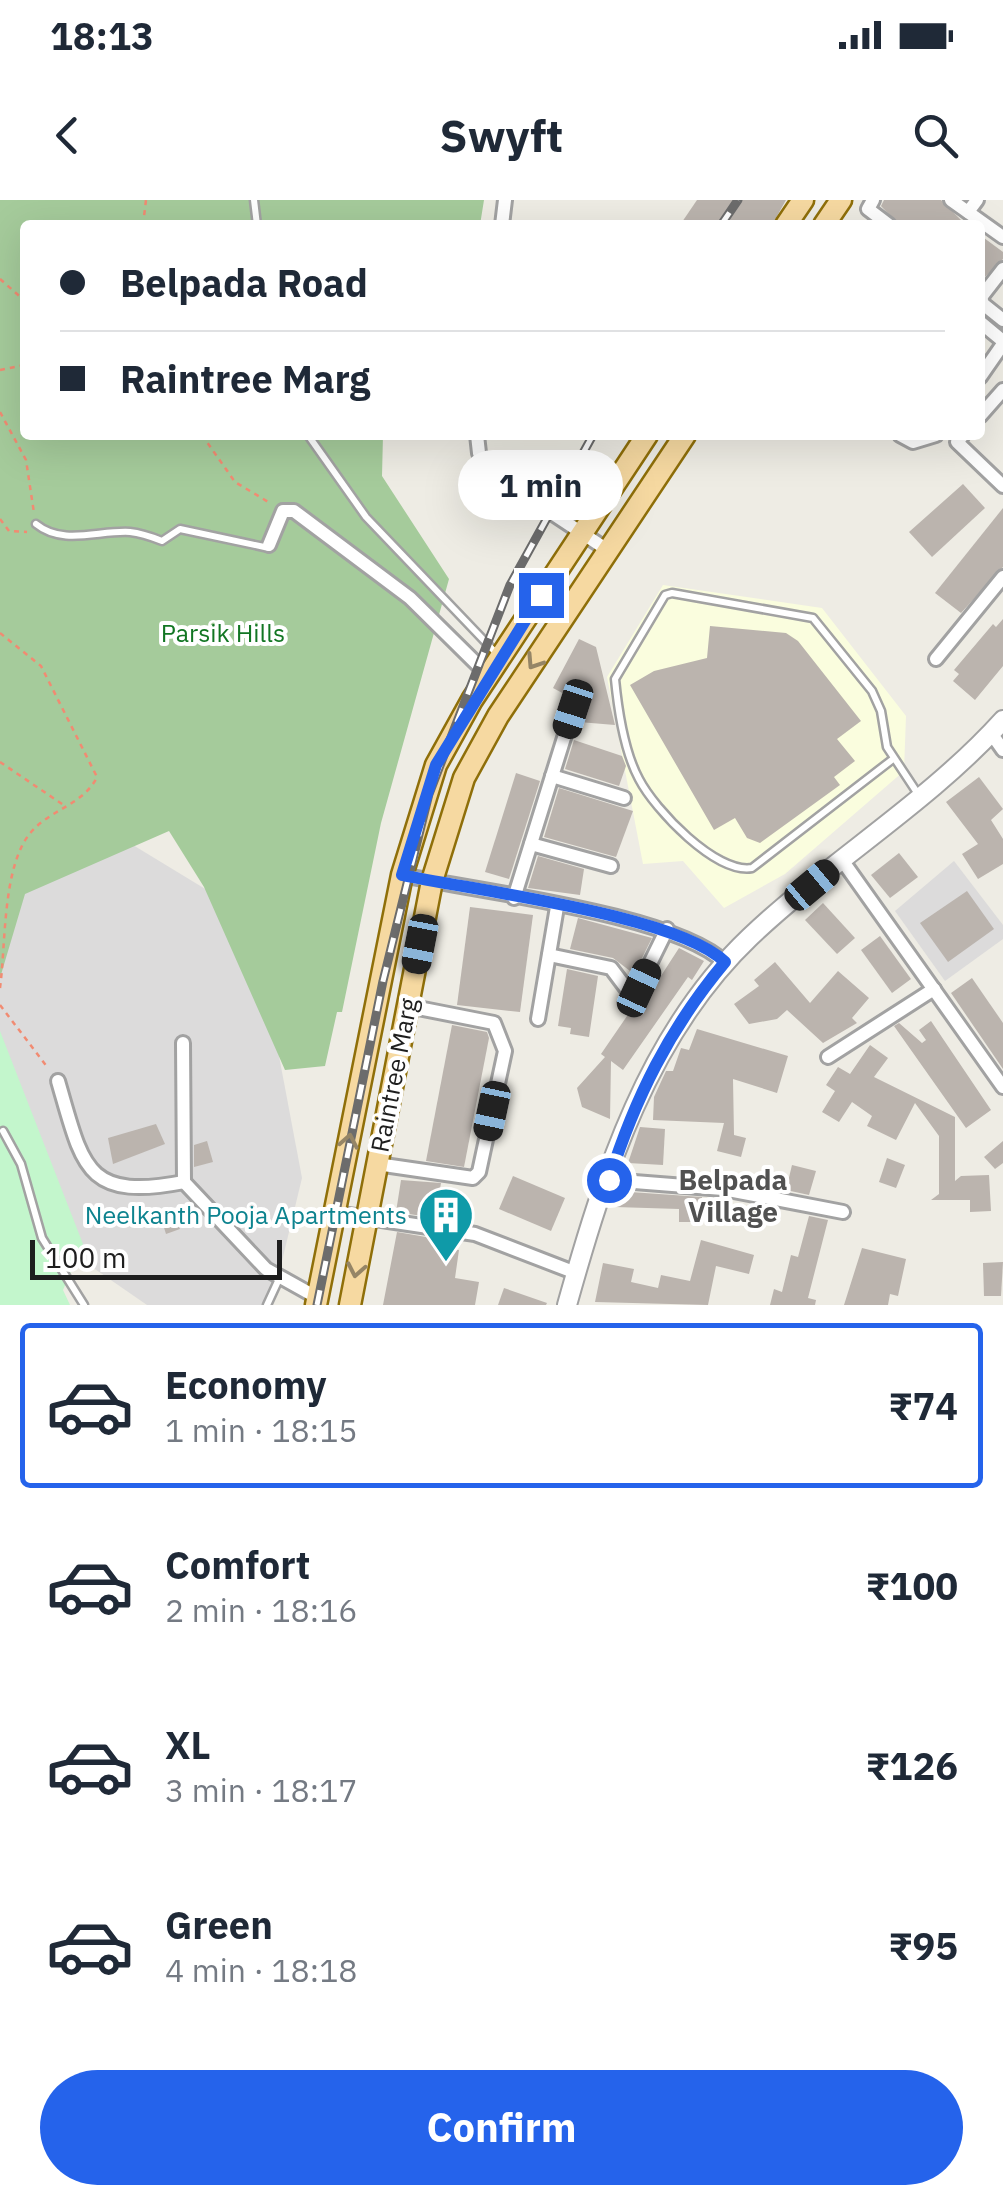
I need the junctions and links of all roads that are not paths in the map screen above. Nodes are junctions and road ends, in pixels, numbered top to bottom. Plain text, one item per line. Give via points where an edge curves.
1 (874, 200) edge
2 (951, 200) edge
3 (977, 200) edge
4 (968, 212) junction
5 (882, 220) edge
6 (979, 220) edge
7 (1003, 269) edge
8 (985, 290) edge
9 (985, 327) edge
10 (1003, 345) edge
11 (985, 370) edge
12 (1003, 390) edge
13 (985, 410) edge
14 (311, 440) edge
15 (478, 440) edge
16 (644, 440) edge
17 (682, 440) edge
18 (958, 440) edge
19 (1003, 486) edge
20 (36, 524) road end
21 (582, 533) junction
22 (269, 545) joint
23 (606, 550) junction
24 (1003, 577) edge
25 (501, 657) junction
26 (936, 659) dead end
27 (488, 676) junction
28 (573, 709) dead end
29 (997, 727) edge
30 (1003, 750) edge
31 (893, 759) junction
32 (552, 776) junction
33 (918, 795) junction
34 (624, 798) dead end
35 (530, 844) junction
36 (842, 860) junction
37 (611, 866) dead end
38 (402, 875) junction
39 (432, 882) junction
40 (514, 898) junction
41 (556, 907) junction
42 (667, 929) junction
43 (549, 955) junction
44 (725, 962) junction
45 (934, 989) junction
46 (408, 1006) junction
47 (538, 1019) dead end
48 (183, 1043) dead end
49 (828, 1057) dead end
50 (58, 1082) road end
51 (1003, 1087) edge
52 (3, 1131) dead end
53 (377, 1164) junction
54 (609, 1180) junction
55 (184, 1182) junction
56 (843, 1212) dead end
57 (335, 1213) junction
58 (366, 1218) junction
59 (576, 1273) junction
60 (279, 1278) junction
61 (317, 1301) edge
62 (84, 1305) edge
63 (267, 1305) edge
64 (350, 1305) edge
65 (566, 1305) edge

1 - 5 street via 868,209
2 - 4 street
3 - 4 street
4 - 6 street
7 - 8 street
9 - 10 street
10 - 11 street
12 - 13 street
14 - 25 lane via 366,518
15 - 21 street via 490,472
16 - 21 main road, Raintree Marg
17 - 23 main road, Raintree Marg
18 - 19 street
20 - 22 lane via 83,538 135,532 162,540 180,528 270,551
21 - 23 street
21 - 25 main road, Raintree Marg
22 - 27 street via 283,511 294,511 410,598
23 -> 39 main road, Raintree Marg via 464,778
24 - 26 street
25 - 27 main road, Raintree Marg
27 - 38 main road, Raintree Marg via 436,765
28 - 32 street
29 - 30 street
29 - 33 street
31 - 31 lane via 752,868 730,868 702,850 640,780 616,689 618,672 672,593 813,618 872,691
31 - 33 lane
32 - 34 street
32 - 35 street
33 - 36 street
35 - 37 street
35 - 40 street
36 - 44 street
36 - 45 street
38 - 39 street
57 -> 38 main road, Raintree Marg
39 - 40 street
39 - 46 main road, Raintree Marg
40 - 41 street
41 - 42 street
41 - 43 street
42 - 43 street via 637,990 626,988 611,968
42 - 44 street
43 - 47 street
44 - 54 street via 647,1077
45 - 49 street
45 - 51 street
46 - 53 main road, Raintree Marg
46 - 53 street via 494,1023 504,1051 473,1178
48 - 55 street
50 - 55 street via 70,1126 100,1181 134,1189
52 - 62 lane via 22,1164 42,1238
53 - 58 main road, Raintree Marg
54 - 56 street via 723,1189
54 - 59 street
55 - 60 street
57 - 58 street
57 - 61 main road, Raintree Marg
58 - 59 street via 475,1234
58 -> 64 main road, Raintree Marg
59 - 65 street
60 - 61 street
60 - 63 lane

